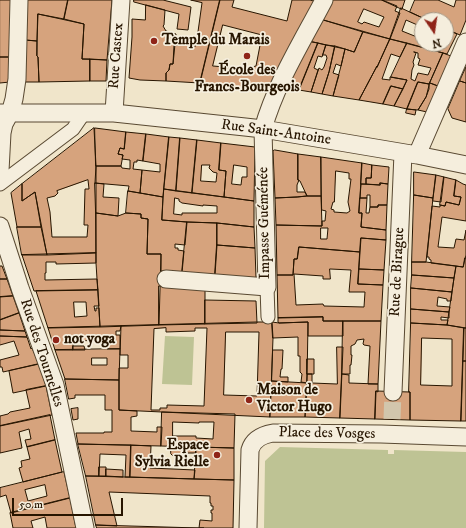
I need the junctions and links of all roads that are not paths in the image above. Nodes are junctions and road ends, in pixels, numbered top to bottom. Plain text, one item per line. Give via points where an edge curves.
1 (18, 0) edge
2 (121, 0) edge
3 (324, 0) edge
4 (466, 42) edge
5 (5, 113) edge
6 (84, 113) junction
7 (114, 113) junction
8 (263, 129) junction
9 (410, 154) junction
10 (466, 165) edge
11 (0, 171) edge
12 (0, 184) edge
13 (0, 226) edge
14 (166, 279) dead end
15 (267, 287) junction
16 (268, 317) dead end
17 (393, 392) tunnel mouth
18 (466, 437) edge
19 (85, 528) edge
20 (248, 528) edge

1 - 5 street via 17,79 14,99
2 - 7 street, Rue Castex
3 - 8 street, Impasse Guéménée via 278,85
4 - 9 street
5 - 6 street, Rue Saint-Antoine
5 - 11 street
6 - 7 street, Rue Saint-Antoine
6 - 12 street via 73,129
7 - 8 street, Rue Saint-Antoine
8 - 9 street, Rue Saint-Antoine
8 - 15 street, Impasse Guéménée
9 - 10 street, Rue Saint-Antoine
9 - 17 street, Rue de Birague
13 - 19 street, Rue des Tournelles via 55,385
14 - 15 street
15 - 16 street, Impasse Guéménée
18 - 20 street, Place des Vosges via 391,427 266,434 256,439 250,450

